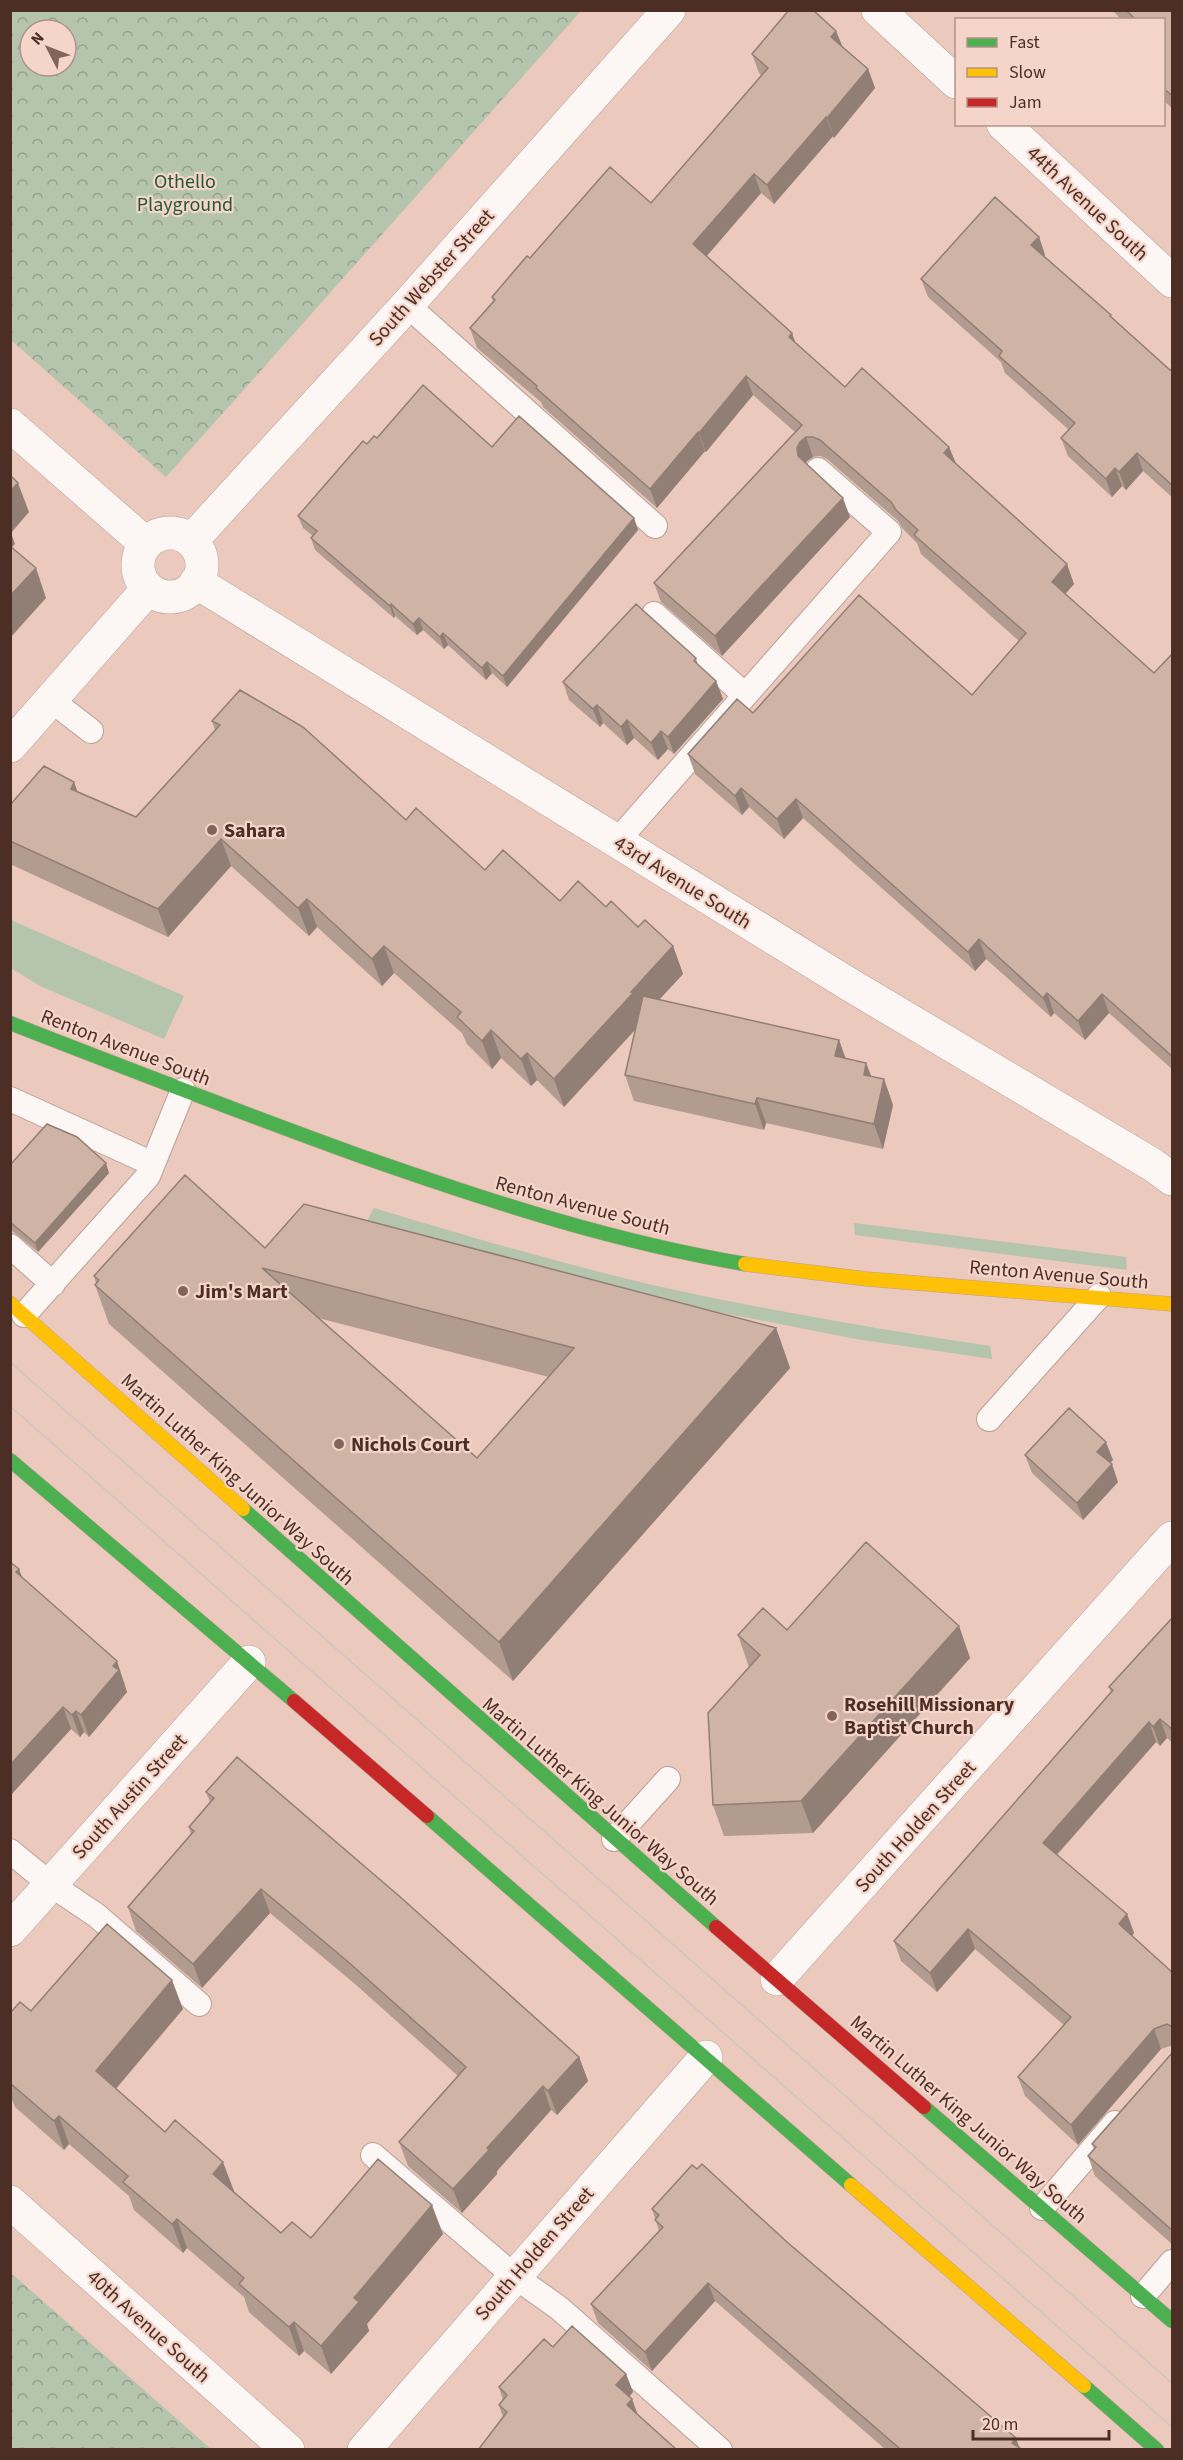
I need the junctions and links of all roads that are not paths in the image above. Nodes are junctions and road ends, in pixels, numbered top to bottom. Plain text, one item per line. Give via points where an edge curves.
1 (669, 10) edge
2 (879, 10) edge
3 (955, 80) edge
4 (1005, 126) edge
5 (1173, 280) edge
6 (407, 305) junction
7 (10, 424) edge
8 (818, 470) dead end
9 (655, 525) dead end
10 (191, 541) junction
11 (145, 543) junction
12 (196, 582) junction
13 (148, 589) junction
14 (654, 614) dead end
15 (745, 695) junction
16 (51, 700) junction
17 (91, 731) dead end
18 (10, 746) edge
19 (617, 841) junction
20 (10, 1023) edge
21 (183, 1090) junction
22 (10, 1099) edge
23 (153, 1164) junction
24 (1173, 1179) edge
25 (10, 1246) edge
26 (53, 1284) junction
27 (1099, 1296) junction
28 (1173, 1304) edge
29 (17, 1309) edge
30 (989, 1419) dead end
31 (10, 1460) edge
32 (1173, 1538) edge
33 (249, 1662) junction
34 (668, 1779) dead end
35 (614, 1839) junction
36 (10, 1851) edge
37 (50, 1884) junction
38 (10, 1930) edge
39 (777, 1979) junction
40 (199, 2004) dead end
41 (705, 2056) junction
42 (1127, 2109) edge
43 (373, 2155) dead end
44 (10, 2202) edge
45 (1042, 2208) junction
46 (1173, 2262) edge
47 (514, 2276) junction
48 (1143, 2296) junction
49 (1173, 2321) edge
50 (1144, 2445) edge
51 (288, 2450) edge
52 (364, 2450) edge
53 (720, 2450) edge

1 - 6 street, South Webster Street
2 - 3 street
4 - 5 street, 44th Avenue South
6 - 9 lane
6 - 10 street, South Webster Street
7 - 11 street
8 - 15 lane via 889,532
10 - 11 street via 168,533
10 - 12 street via 202,563
11 - 13 street via 137,567
12 - 13 street via 183,594 171,597
12 - 19 street, 43rd Avenue South
13 - 16 street
14 - 15 lane
15 - 19 lane
16 - 17 lane
16 - 18 street
19 - 24 street, 43rd Avenue South
20 - 21 main road, Renton Avenue South
21 - 23 lane
21 - 27 main road, Renton Avenue South via 527,1214 684,1254 812,1274
22 - 23 lane
23 - 26 lane via 148,1176
25 - 26 lane
26 - 29 lane
27 - 28 main road, Renton Avenue South
27 - 30 lane
29 - 35 main road, Martin Luther King Junior Way South
31 - 33 main road
32 - 39 street, South Holden Street
33 - 37 street, South Austin Street
33 - 41 main road
34 - 35 lane
35 - 39 main road, Martin Luther King Junior Way South
36 - 37 lane
37 - 38 street, South Austin Street
37 - 40 lane via 96,1915
39 - 45 main road, Martin Luther King Junior Way South
41 - 47 street, South Holden Street
41 - 50 main road
42 - 45 lane
43 - 47 lane
44 - 51 street, 40th Avenue South
45 - 48 main road, Martin Luther King Junior Way South
46 - 48 lane
47 - 52 street, South Holden Street
47 - 53 lane via 559,2308
48 - 49 main road, Martin Luther King Junior Way South

